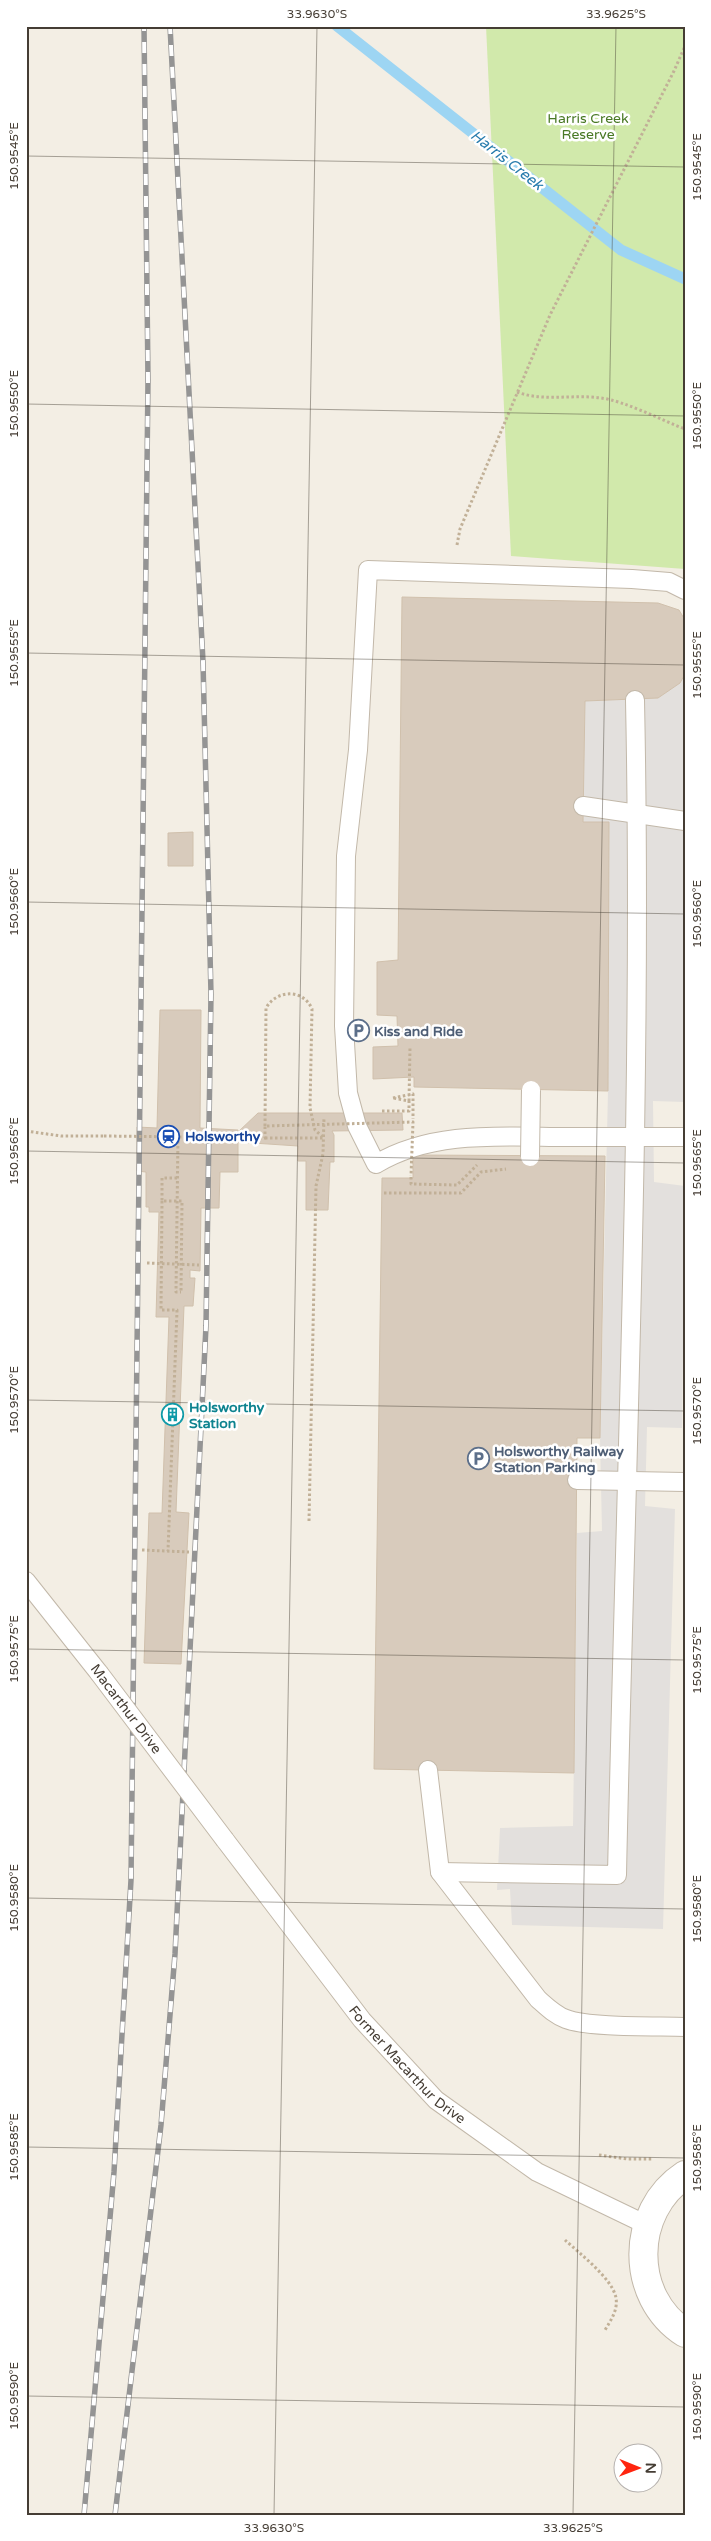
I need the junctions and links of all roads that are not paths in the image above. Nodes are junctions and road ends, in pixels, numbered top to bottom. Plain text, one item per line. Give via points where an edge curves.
1 (685, 590) edge
2 (635, 700) dead end
3 (583, 806) dead end
4 (638, 816) junction
5 (685, 821) edge
6 (530, 1090) dead end
7 (636, 1137) junction
8 (685, 1137) edge
9 (530, 1157) dead end
10 (577, 1480) dead end
11 (625, 1480) junction
12 (685, 1482) edge
13 (26, 1580) edge
14 (428, 1770) dead end
15 (225, 1840) joint
16 (440, 1872) junction
17 (685, 2027) edge
18 (685, 2175) edge
19 (647, 2225) junction
20 (685, 2333) edge

1 - 7 lane via 669,582 632,579 368,570 358,750 346,856 345,1061 348,1092 357,1126 376,1164 388,1156 417,1146 470,1137
2 - 4 lane
3 - 4 lane
4 - 5 lane
4 - 7 lane
6 - 9 lane, bridge
7 - 8 lane
7 - 11 lane
10 - 11 lane
11 - 12 lane
11 - 16 lane via 617,1875
13 - 15 lane, Macarthur Drive, bridge
14 - 16 lane
15 - 19 lane, Former Macarthur Drive via 362,2020 436,2100 537,2172
16 - 17 lane via 538,1999 552,2012 568,2020 588,2023
18 - 19 street via 674,2182 658,2202
19 - 20 street via 642,2247 650,2292 662,2312

